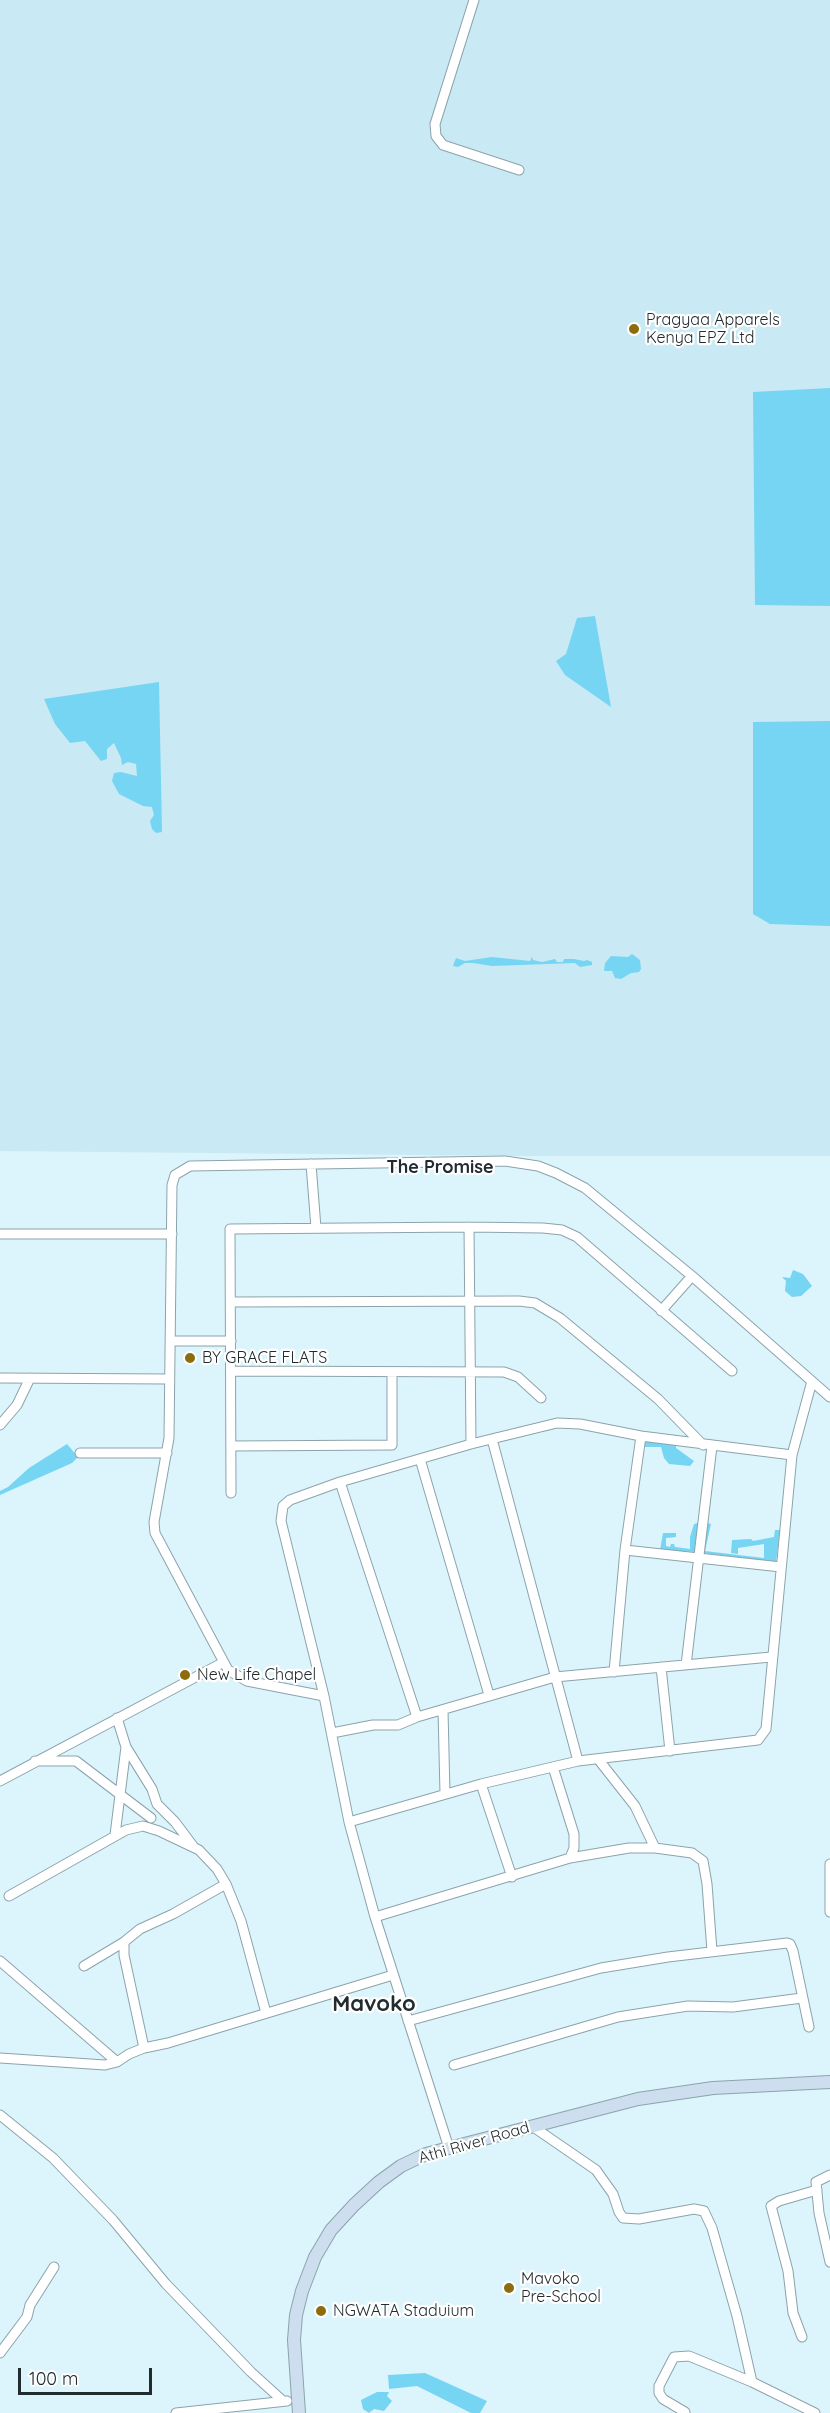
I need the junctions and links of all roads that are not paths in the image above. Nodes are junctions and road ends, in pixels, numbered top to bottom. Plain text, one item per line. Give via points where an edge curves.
1 (474, 0) edge
2 (519, 170) dead end
3 (311, 1164) junction
4 (469, 1227) junction
5 (316, 1228) junction
6 (0, 1234) edge
7 (172, 1234) junction
8 (692, 1276) junction
9 (231, 1302) junction
10 (470, 1302) junction
11 (661, 1311) junction
12 (171, 1341) junction
13 (231, 1341) junction
14 (231, 1371) junction
15 (732, 1371) dead end
16 (392, 1372) junction
17 (472, 1372) junction
18 (0, 1378) edge
19 (30, 1378) junction
20 (169, 1379) junction
21 (812, 1381) junction
22 (830, 1397) edge
23 (541, 1398) dead end
24 (0, 1425) edge
25 (641, 1436) junction
26 (492, 1439) junction
27 (471, 1444) junction
28 (707, 1445) junction
29 (231, 1446) junction
30 (80, 1453) dead end
31 (167, 1453) junction
32 (792, 1455) junction
33 (420, 1459) junction
34 (340, 1482) junction
35 (231, 1493) dead end
36 (625, 1550) junction
37 (698, 1558) junction
38 (781, 1567) junction
39 (771, 1657) junction
40 (222, 1663) junction
41 (686, 1665) junction
42 (661, 1667) junction
43 (614, 1672) junction
44 (555, 1677) junction
45 (489, 1695) junction
46 (324, 1696) junction
47 (443, 1710) junction
48 (417, 1717) junction
49 (117, 1718) junction
50 (332, 1733) junction
51 (126, 1747) junction
52 (670, 1751) junction
53 (598, 1759) junction
54 (35, 1761) junction
55 (578, 1761) junction
56 (553, 1767) junction
57 (0, 1781) edge
58 (481, 1784) junction
59 (445, 1794) junction
60 (121, 1796) junction
61 (160, 1808) junction
62 (151, 1818) junction
63 (349, 1821) junction
64 (143, 1826) junction
65 (115, 1835) junction
66 (194, 1847) junction
67 (655, 1848) junction
68 (570, 1858) junction
69 (830, 1864) edge
70 (512, 1877) junction
71 (226, 1884) junction
72 (9, 1896) dead end
73 (830, 1912) edge
74 (375, 1917) junction
75 (124, 1942) junction
76 (712, 1951) junction
77 (0, 1961) edge
78 (84, 1966) dead end
79 (393, 1975) junction
80 (802, 1998) junction
81 (266, 2013) junction
82 (408, 2021) junction
83 (809, 2028) dead end
84 (144, 2048) junction
85 (0, 2058) edge
86 (117, 2062) junction
87 (454, 2065) dead end
88 (830, 2082) edge
89 (0, 2115) edge
90 (532, 2126) junction
91 (449, 2148) junction
92 (830, 2175) edge
93 (817, 2190) junction
94 (830, 2262) edge
95 (54, 2266) dead end
96 (802, 2337) dead end
97 (0, 2353) edge
98 (752, 2382) junction
99 (298, 2399) junction
100 (283, 2401) junction
101 (685, 2412) edge
102 (176, 2413) edge
103 (299, 2413) edge
104 (814, 2413) edge

1 - 2 street via 435,124 436,136 443,145
3 - 5 street
3 - 7 street via 190,1166 180,1171 172,1185
3 - 8 street via 505,1161 538,1166 585,1188
4 - 5 street
4 - 10 street
4 - 11 street via 553,1228 570,1233
5 - 9 street via 230,1229
6 - 7 street
7 - 12 street
8 - 11 street
8 - 21 street
9 - 10 street
9 - 13 street
10 - 17 street
10 - 28 street via 528,1301 552,1311
11 - 15 street
12 - 13 street
12 - 20 street
13 - 14 street
14 - 16 street
14 - 29 street
16 - 17 street
16 - 29 street via 392,1445
17 - 23 street via 512,1374
17 - 27 street
18 - 19 street
19 - 20 street
19 - 24 street via 17,1405
20 - 31 street
21 - 22 street
21 - 32 street
25 - 26 street via 557,1423
25 - 28 street
25 - 36 street
26 - 27 street
26 - 44 street
27 - 33 street
28 - 32 street
28 - 37 street
29 - 35 street
30 - 31 street
31 - 40 street via 154,1533
32 - 38 street
33 - 34 street
33 - 45 street
34 - 46 street via 290,1500 281,1512
34 - 48 street
36 - 37 street
36 - 43 street
37 - 38 street
37 - 41 street
38 - 39 street
39 - 41 street
39 - 52 street via 766,1729 758,1740
40 - 46 street via 247,1681
40 - 49 street
41 - 42 street
42 - 43 street
42 - 52 street
43 - 44 street
44 - 45 street
44 - 55 street
45 - 47 street
46 - 50 street
47 - 48 street
47 - 59 street
48 - 50 street via 398,1725 372,1725
49 - 51 street
49 - 54 street
50 - 63 street
51 - 60 street
51 - 61 street
52 - 53 street
53 - 55 street
53 - 67 street via 635,1806
54 - 57 street
54 - 60 street via 76,1761
55 - 56 street
56 - 58 street
56 - 68 street via 574,1834
58 - 59 street
58 - 70 street
59 - 63 street
60 - 62 street
60 - 65 street
61 - 62 street
61 - 66 street
62 - 64 street
63 - 74 street
64 - 65 street
64 - 66 street
65 - 72 street
66 - 71 street via 217,1869
67 - 68 street via 629,1848
67 - 76 street via 692,1853 703,1861
68 - 70 street
69 - 73 street
70 - 74 street
71 - 75 street via 140,1929
71 - 81 street via 241,1921
74 - 79 street
75 - 78 street
75 - 84 street
76 - 80 street via 790,1944
76 - 82 street via 601,1968
77 - 86 street
79 - 81 street
79 - 82 street
80 - 83 street
80 - 87 street via 733,2007 688,2006 618,2017
81 - 84 street
82 - 91 street
84 - 86 street
85 - 86 street via 92,2065
88 - 90 main road, Athi River Road via 674,2093
89 - 100 street via 53,2158 113,2220 166,2284
90 - 91 main road, Athi River Road
90 - 98 street via 596,2170 624,2218 704,2211 737,2316
91 - 99 main road, Athi River Road via 401,2166 379,2182 332,2230 315,2257 296,2315
92 - 93 street via 816,2182
93 - 94 street
93 - 96 street via 771,2206 788,2271 793,2313
95 - 97 street via 30,2305 27,2318
98 - 101 street via 689,2356 674,2357 659,2393
98 - 104 street
99 - 100 street
99 - 103 main road, Athi River Road
100 - 102 street

